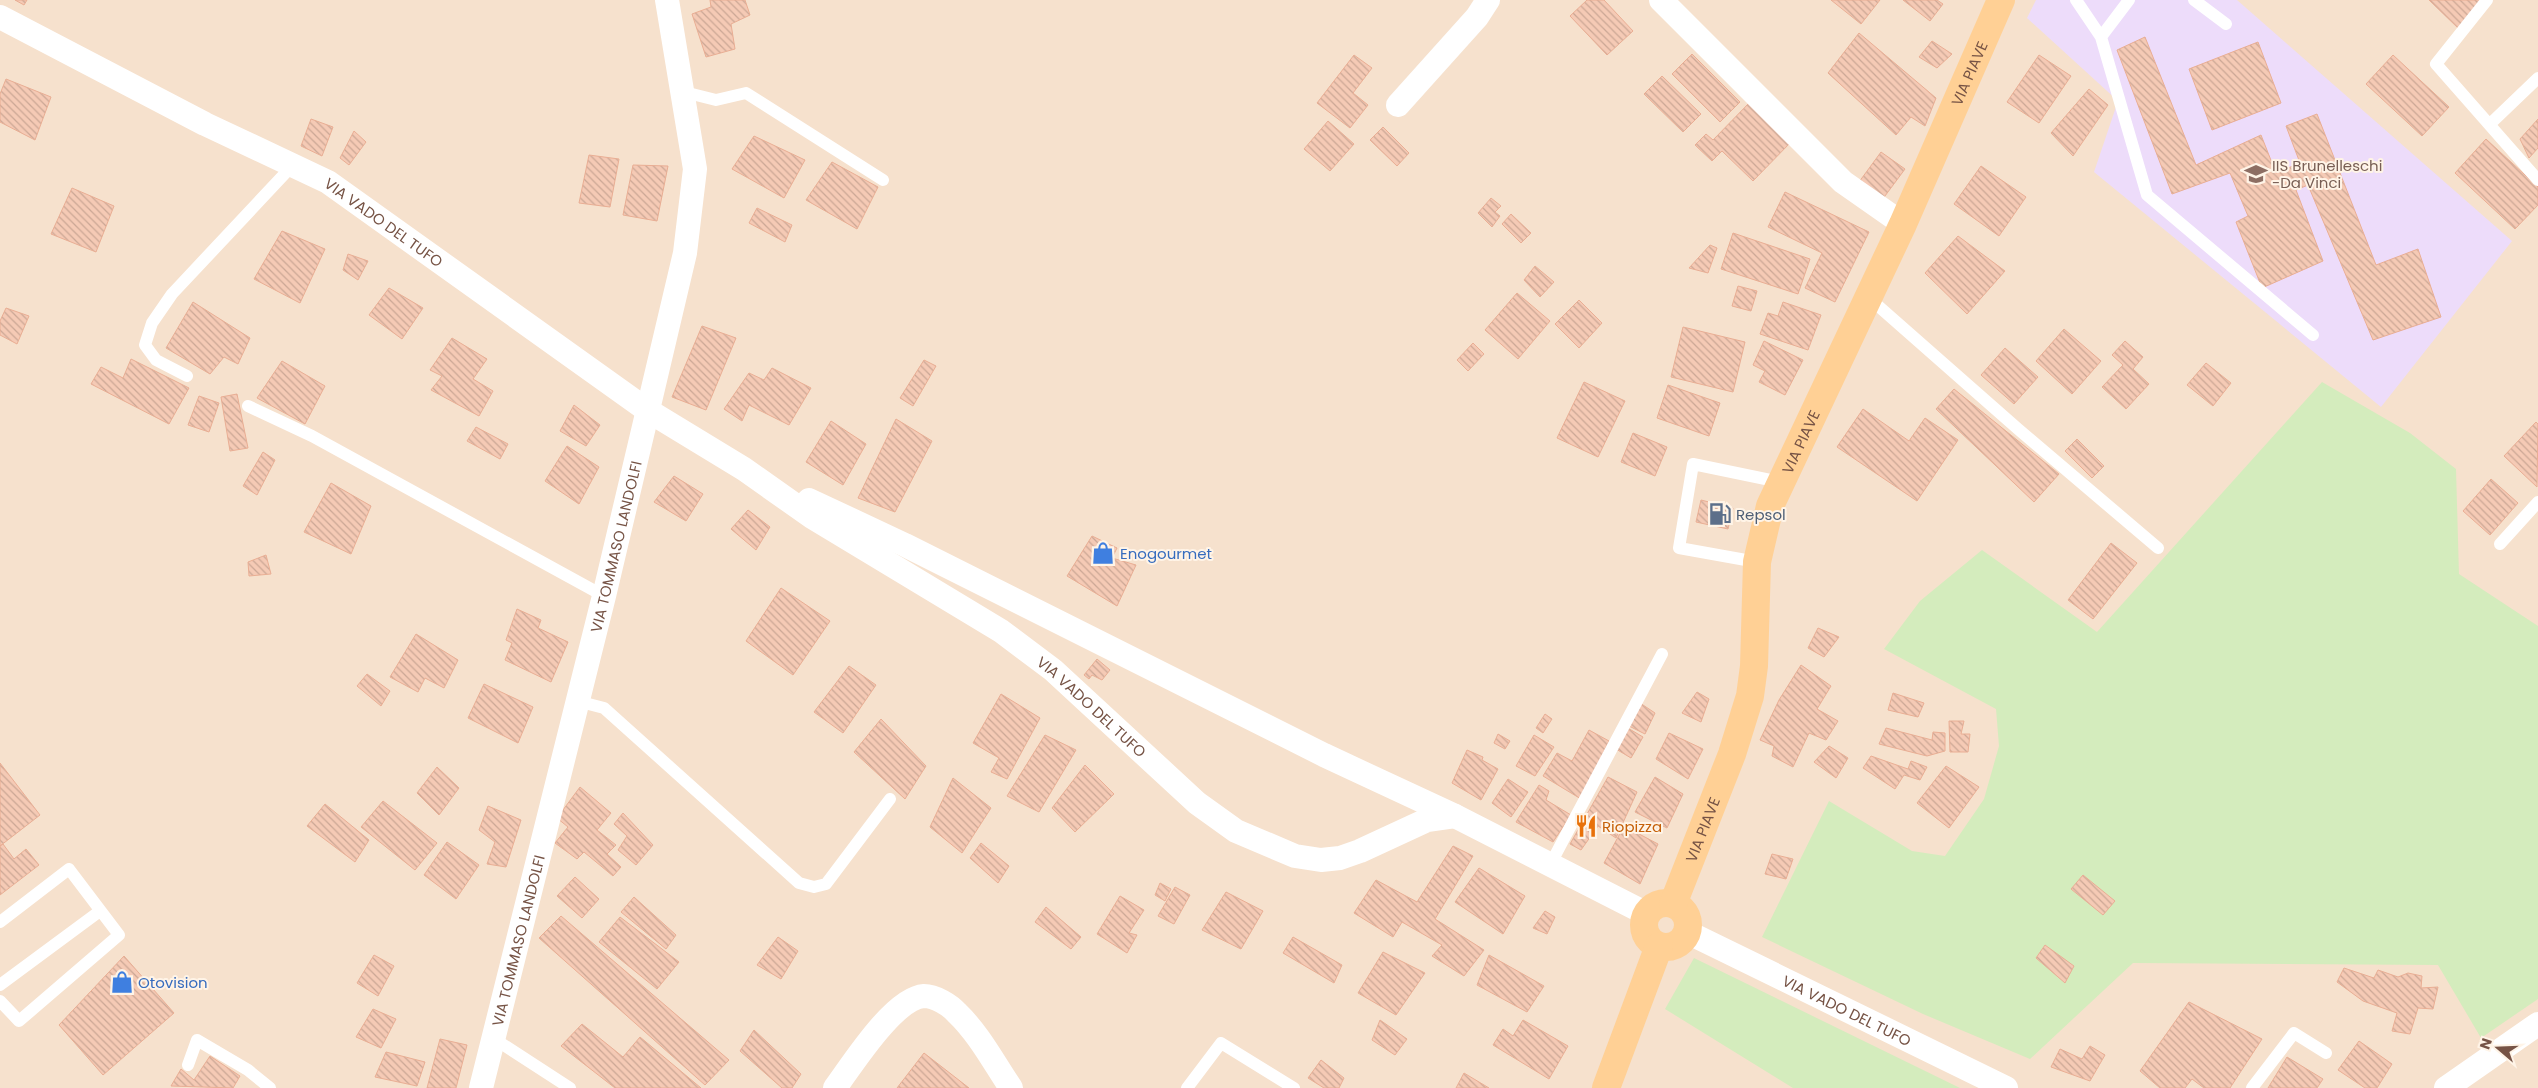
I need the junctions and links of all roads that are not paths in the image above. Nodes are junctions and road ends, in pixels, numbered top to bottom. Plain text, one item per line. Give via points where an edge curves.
1 (667, 0) edge
2 (1488, 0) edge
3 (1661, 0) edge
4 (2001, 0) edge
5 (2076, 0) edge
6 (2129, 0) edge
7 (2194, 0) edge
8 (2487, 0) edge
9 (0, 17) edge
10 (2226, 24) dead end
11 (2101, 36) junction
12 (2538, 78) edge
13 (684, 92) junction
14 (1398, 105) dead end
15 (2490, 124) junction
16 (292, 165) junction
17 (883, 180) dead end
18 (2538, 180) edge
19 (1903, 224) junction
20 (1868, 297) junction
21 (2312, 334) dead end
22 (187, 376) dead end
23 (248, 406) dead end
24 (647, 410) junction
25 (744, 469) junction
26 (1780, 482) junction
27 (2538, 502) edge
28 (2500, 544) dead end
29 (2158, 548) dead end
30 (1757, 562) junction
31 (604, 596) junction
32 (1662, 654) dead end
33 (577, 701) junction
34 (890, 799) dead end
35 (1455, 816) junction
36 (1550, 864) junction
37 (1673, 904) junction
38 (100, 911) junction
39 (1646, 914) junction
40 (0, 922) edge
41 (1687, 932) junction
42 (1659, 946) junction
43 (0, 985) edge
44 (0, 1001) edge
45 (2538, 1024) edge
46 (493, 1038) junction
47 (2326, 1053) dead end
48 (188, 1064) dead end
49 (270, 1088) edge
50 (481, 1088) edge
51 (570, 1088) edge
52 (835, 1088) edge
53 (1011, 1088) edge
54 (1187, 1088) edge
55 (1294, 1088) edge
56 (1606, 1088) edge
57 (2006, 1088) edge
58 (2252, 1088) edge
59 (2446, 1088) edge

1 - 13 street, VIA TOMMASO LANDOLFI
2 - 14 street via 1477,17
3 - 19 street via 1844,182
4 - 19 main road, VIA PIAVE
5 - 11 lane
6 - 11 lane
7 - 10 lane
8 - 15 lane via 2436,64
9 - 16 street, VIA VADO DEL TUFO via 205,124
11 - 21 lane via 2148,195
12 - 15 lane
13 - 17 lane via 716,100 746,93
13 - 24 street, VIA TOMMASO LANDOLFI via 695,169 685,254
15 - 18 lane
16 - 22 lane via 206,254 152,323 146,345 156,360
16 - 24 street, VIA VADO DEL TUFO via 328,182
19 - 20 main road, VIA PIAVE
20 - 26 main road, VIA PIAVE
20 - 29 lane
23 - 31 lane via 312,436
24 - 25 street, VIA VADO DEL TUFO
24 - 31 street, VIA TOMMASO LANDOLFI
25 - 35 street, VIA VADO DEL TUFO via 905,544 1324,755
25 - 35 street, VIA VADO DEL TUFO via 812,517 953,602 1053,670 1197,803 1236,831 1296,856 1321,860 1340,858 1427,820
26 - 30 main road, VIA PIAVE via 1770,506
26 - 30 lane via 1694,464 1679,548
27 - 28 lane
30 - 37 main road, VIA PIAVE via 1750,696 1732,754
31 - 33 street, VIA TOMMASO LANDOLFI
32 - 36 lane
33 - 34 lane via 604,708 799,883 814,887 826,884
33 - 46 street, VIA TOMMASO LANDOLFI
35 - 36 street, VIA VADO DEL TUFO
36 - 39 street, VIA VADO DEL TUFO
37 - 39 main road via 1658,904
37 - 41 main road via 1684,912
38 - 40 lane via 68,869
38 - 43 lane
38 - 44 lane via 119,935 18,1021
39 - 42 main road via 1645,933
41 - 42 main road via 1679,943
41 - 57 street, VIA VADO DEL TUFO
42 - 56 main road
45 - 59 street
46 - 50 street, VIA TOMMASO LANDOLFI
46 - 51 lane
47 - 58 lane via 2294,1033
48 - 49 lane via 197,1040 248,1070
52 - 53 street via 882,1026 909,1001 922,996 932,997 957,1012
54 - 55 lane via 1222,1043

